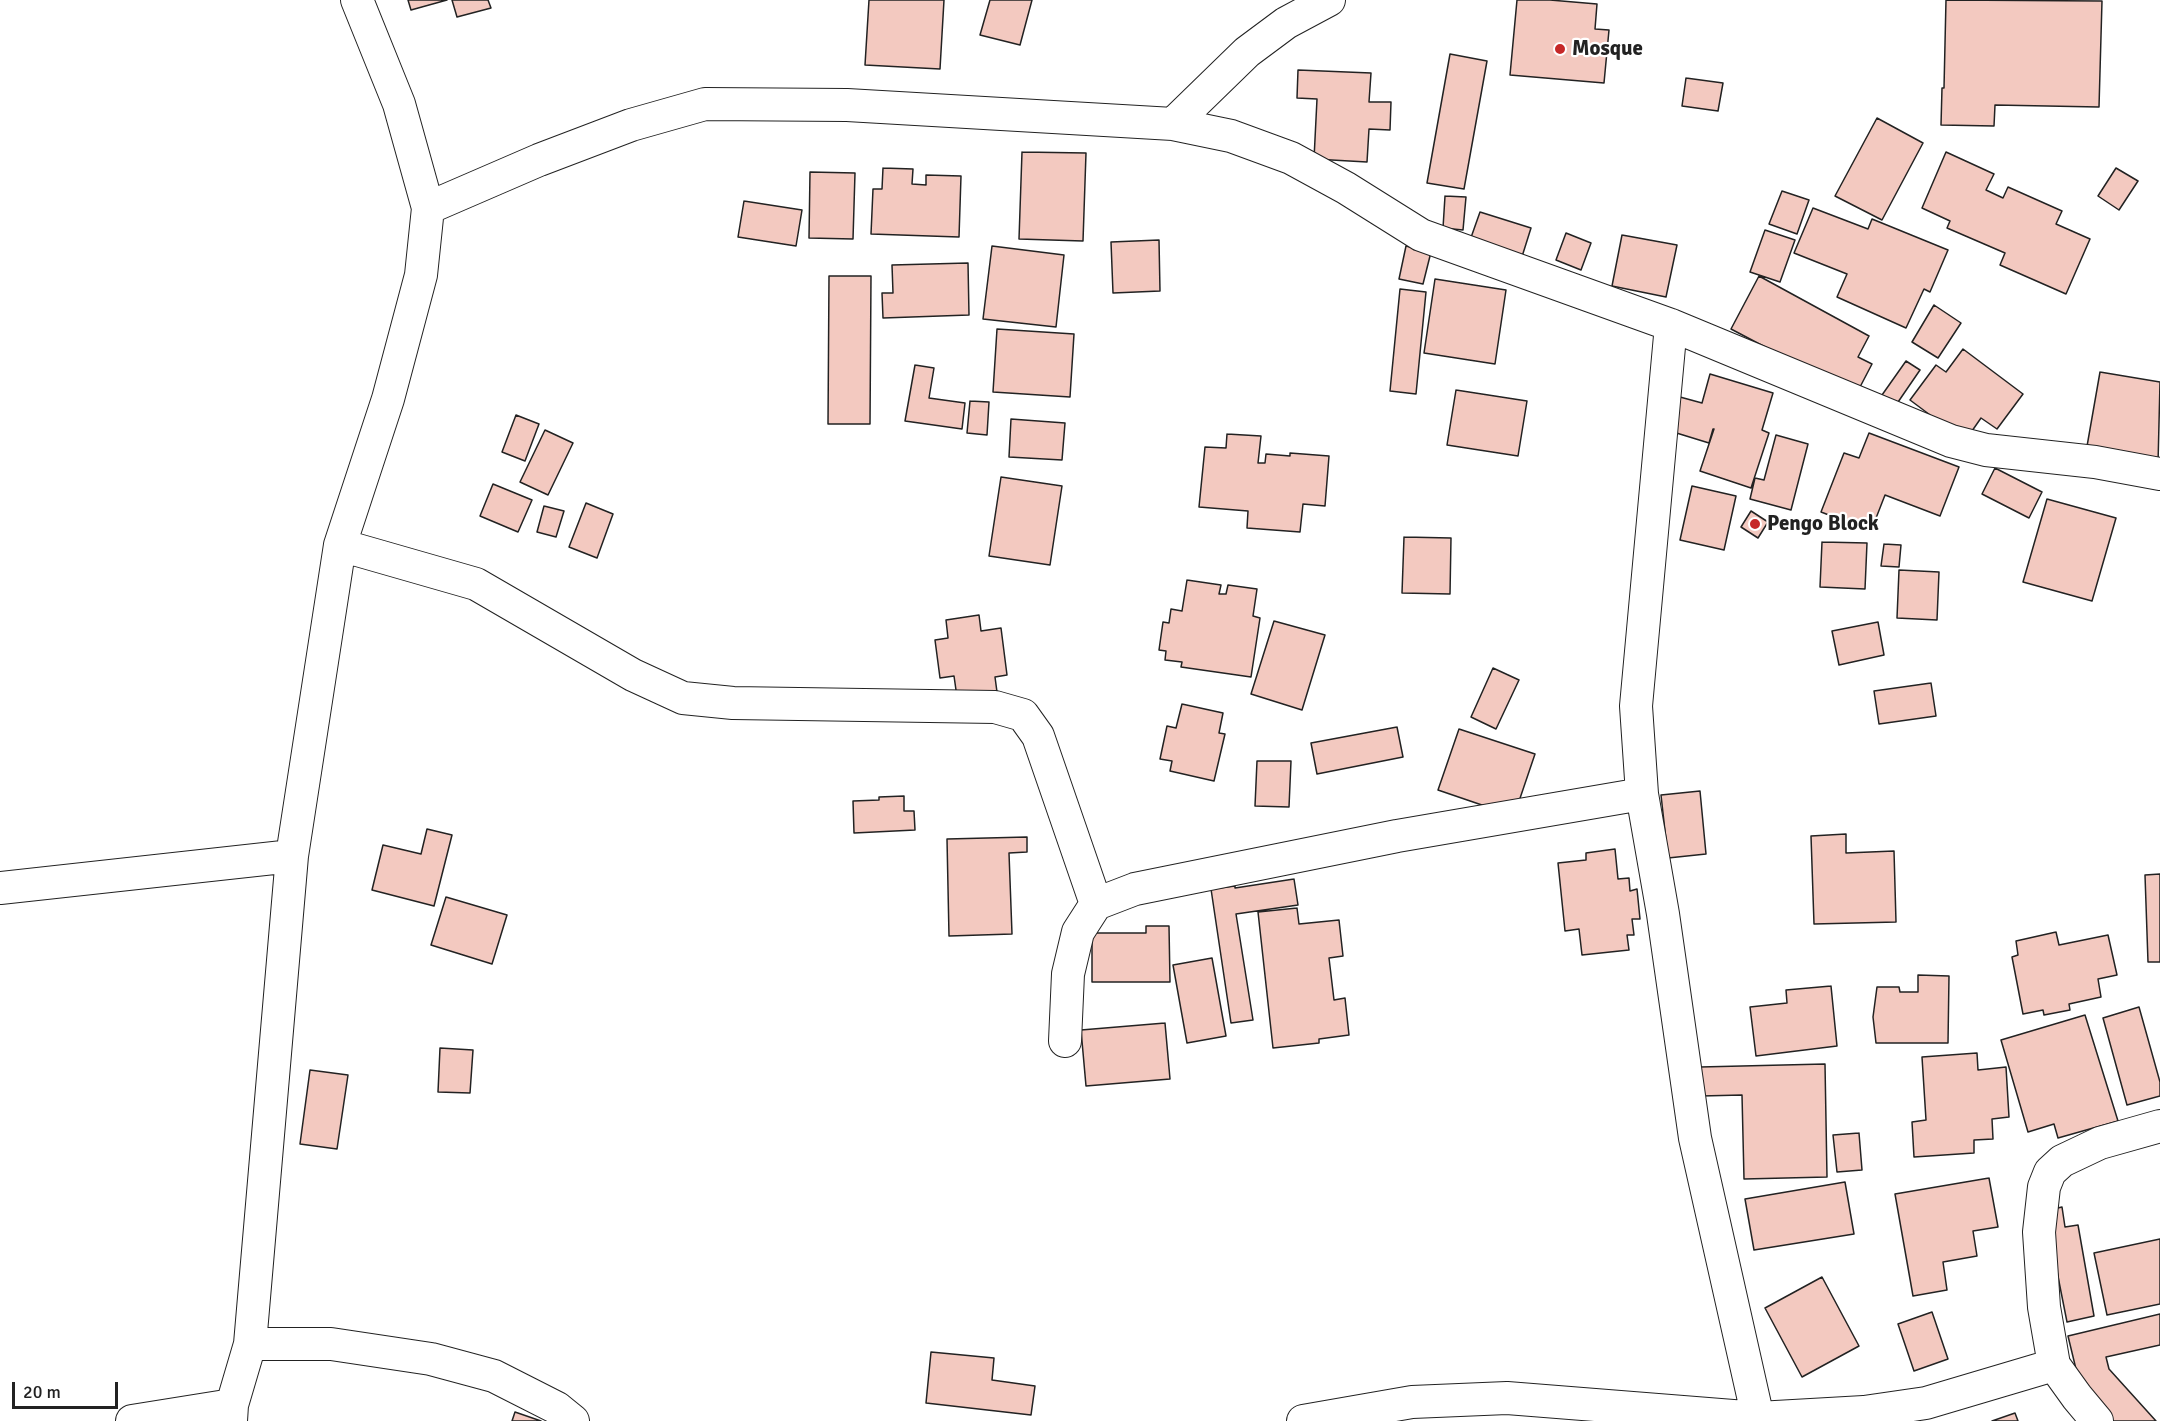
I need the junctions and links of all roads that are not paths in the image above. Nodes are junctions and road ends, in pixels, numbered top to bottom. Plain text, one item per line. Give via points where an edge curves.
1 (357, 0) edge
2 (1329, 0) edge
3 (1173, 124) junction
4 (428, 208) junction
5 (1671, 325) junction
6 (2160, 474) edge
7 (340, 545) junction
8 (1642, 794) junction
9 (292, 856) junction
10 (0, 888) edge
11 (1096, 904) junction
12 (1065, 1041) dead end
13 (2160, 1126) edge
14 (250, 1344) junction
15 (2054, 1365) junction
16 (232, 1413) edge
17 (1758, 1418) junction
18 (132, 1421) edge
19 (573, 1421) edge
20 (1303, 1421) edge
21 (2097, 1421) edge

1 - 4 street via 399,105
2 - 3 street via 1286,23 1247,52
3 - 4 street via 847,105 705,104 610,133
3 - 5 street via 1231,136 1291,158 1421,235
4 - 7 street via 421,275 388,399
5 - 6 street via 1951,441 1986,450 2095,462
5 - 8 street via 1636,706
7 - 9 street
7 - 11 street via 476,584 633,675 683,698 733,704 994,707 1023,715 1038,736
8 - 11 street via 1362,843 1135,889
8 - 17 street via 1695,1138
9 - 10 street
9 - 14 street
11 - 12 street via 1078,932 1068,974
13 - 15 street via 2100,1143 2062,1161 2050,1172 2044,1188 2039,1232 2044,1307
14 - 16 street
14 - 19 street via 331,1344 431,1359 494,1376 557,1408
15 - 17 street via 1926,1403 1864,1412
15 - 21 street
16 - 18 street
17 - 20 street via 1507,1398 1412,1402

